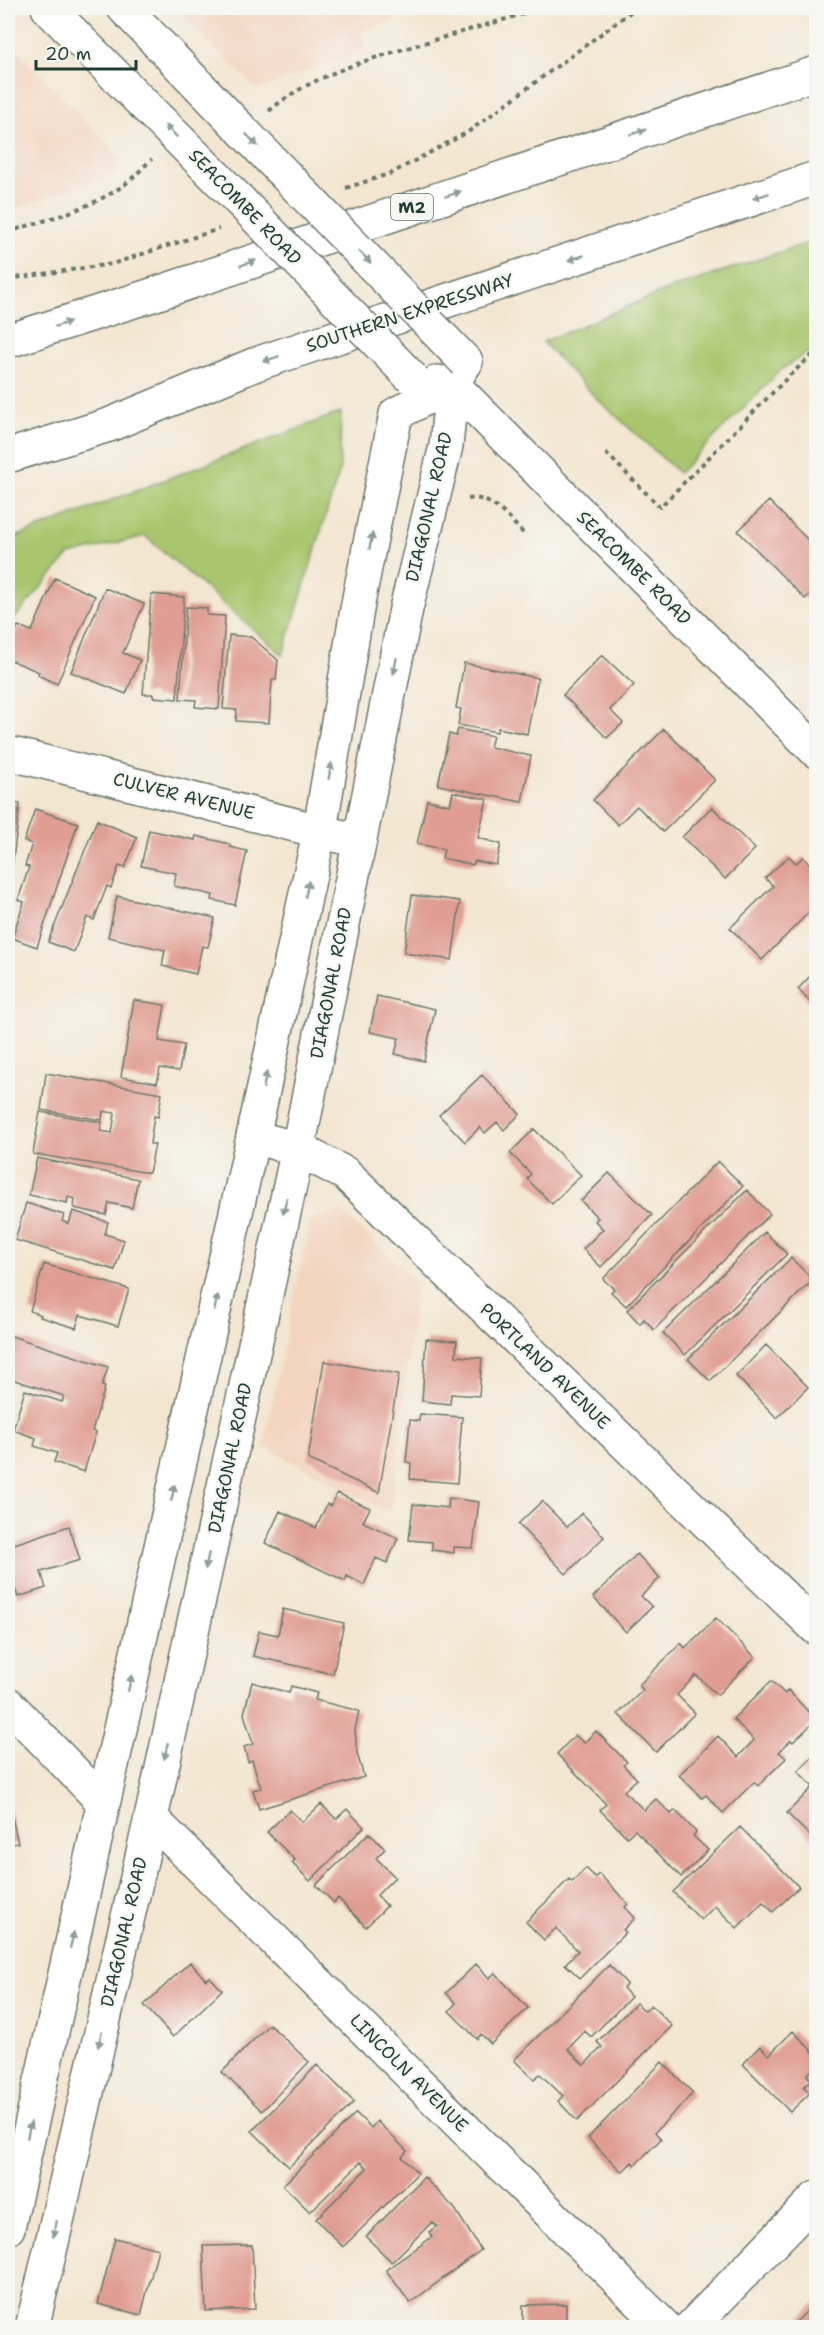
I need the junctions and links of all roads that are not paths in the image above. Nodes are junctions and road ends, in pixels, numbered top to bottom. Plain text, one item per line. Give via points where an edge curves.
1 (48, 8) edge
2 (124, 8) edge
3 (816, 73) edge
4 (816, 178) edge
5 (8, 341) edge
6 (459, 373) junction
7 (109, 425) junction
8 (8, 456) edge
9 (8, 468) edge
10 (816, 751) edge
11 (8, 753) edge
12 (320, 829) junction
13 (359, 841) junction
14 (253, 1137) junction
15 (298, 1149) junction
16 (816, 1628) edge
17 (8, 1704) edge
18 (103, 1802) junction
19 (151, 1818) junction
20 (816, 2198) edge
21 (8, 2228) edge
22 (32, 2328) edge
23 (666, 2328) edge
24 (690, 2328) edge

6 -> 1 main road, SEACOMBE ROAD, bridge via 412,378 233,215 176,136
2 -> 6 main road, SEACOMBE ROAD, bridge via 295,185
5 -> 3 main road, M2
4 -> 7 main road, SOUTHERN EXPRESSWAY via 256,364
6 - 10 main road, SEACOMBE ROAD
12 -> 6 main road via 359,598 396,414
6 -> 13 main road, DIAGONAL ROAD
7 - 8 main road, SOUTHERN EXPRESSWAY
7 - 9 main road
11 - 12 main road, CULVER AVENUE
12 - 13 main road, CULVER AVENUE
14 -> 12 main road
13 - 15 main road, DIAGONAL ROAD
14 - 15 main road, PORTLAND AVENUE
18 -> 14 main road
15 - 16 main road, PORTLAND AVENUE via 346,1174
15 -> 19 main road, DIAGONAL ROAD
17 - 18 main road
18 - 19 main road
21 -> 18 main road
19 -> 22 main road, DIAGONAL ROAD
19 - 23 main road, LINCOLN AVENUE
20 - 24 main road

